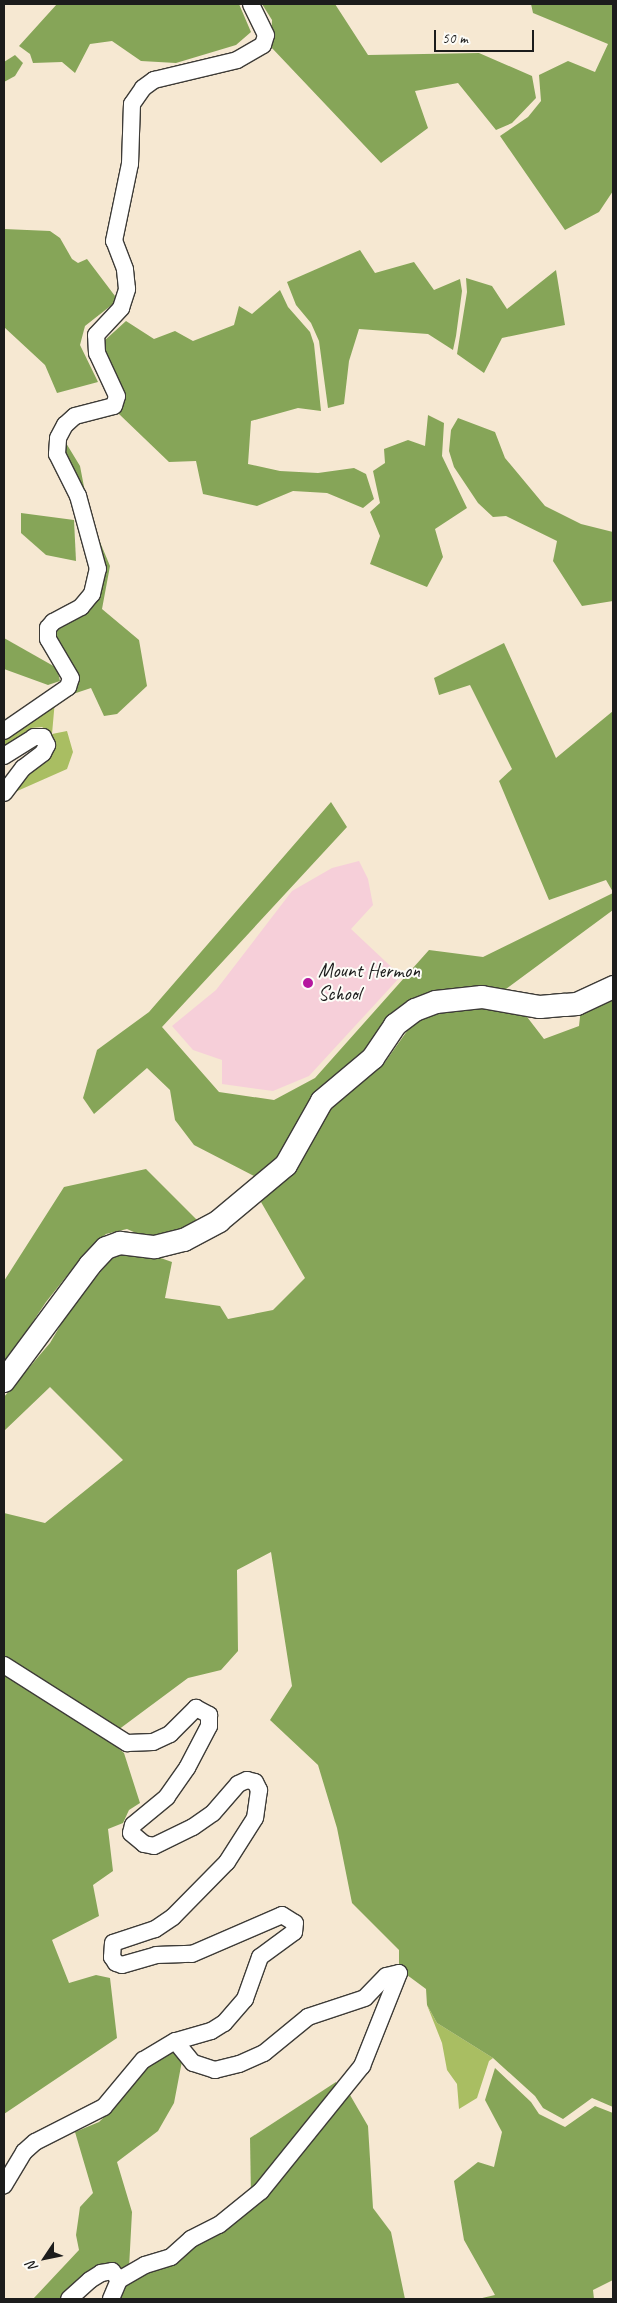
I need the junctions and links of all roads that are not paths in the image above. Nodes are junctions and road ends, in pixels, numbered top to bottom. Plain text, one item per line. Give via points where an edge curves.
1 (251, 4) edge
2 (4, 731) edge
3 (4, 756) edge
4 (4, 793) edge
5 (613, 987) edge
6 (4, 1381) edge
7 (4, 1665) edge
8 (175, 2041) junction
9 (4, 2185) edge
10 (119, 2280) junction
11 (69, 2299) edge
12 (111, 2299) edge

1 - 2 street via 266,35 263,45 237,60 154,80 143,88 132,104 130,164 114,241 124,268 127,289 120,308 96,335 97,353 117,396 114,406 75,416 58,438 57,454 78,496 98,569 92,594 81,607 48,628 48,639 70,678 68,687
3 - 4 street via 34,737 43,737 47,744 44,753 23,768
5 - 6 main road via 571,1005 540,1007 482,997 436,1002 415,1010 395,1025 373,1058 322,1101 286,1165 218,1221 184,1240 155,1247 120,1243 106,1248
7 - 8 street via 127,1743 153,1742 170,1734 196,1708 209,1715 209,1726 167,1797 133,1824 131,1833 144,1844 154,1846 193,1827 213,1813 238,1784 247,1780 255,1782 259,1790 255,1818 227,1862 190,1902 155,1929 113,1943 112,1957 122,1965 156,1955 192,1954 272,1917 282,1915 295,1923 294,1932 260,1957 245,1999 224,2023 211,2031
8 - 9 street via 143,2060 104,2107 35,2142 24,2152
8 - 10 street via 193,2063 214,2070 239,2064 264,2053 308,2017 365,1998 386,1976 399,1972 362,2066 261,2191 219,2225 191,2239 171,2257 145,2265
10 - 11 street via 112,2271 101,2272
10 - 12 street

